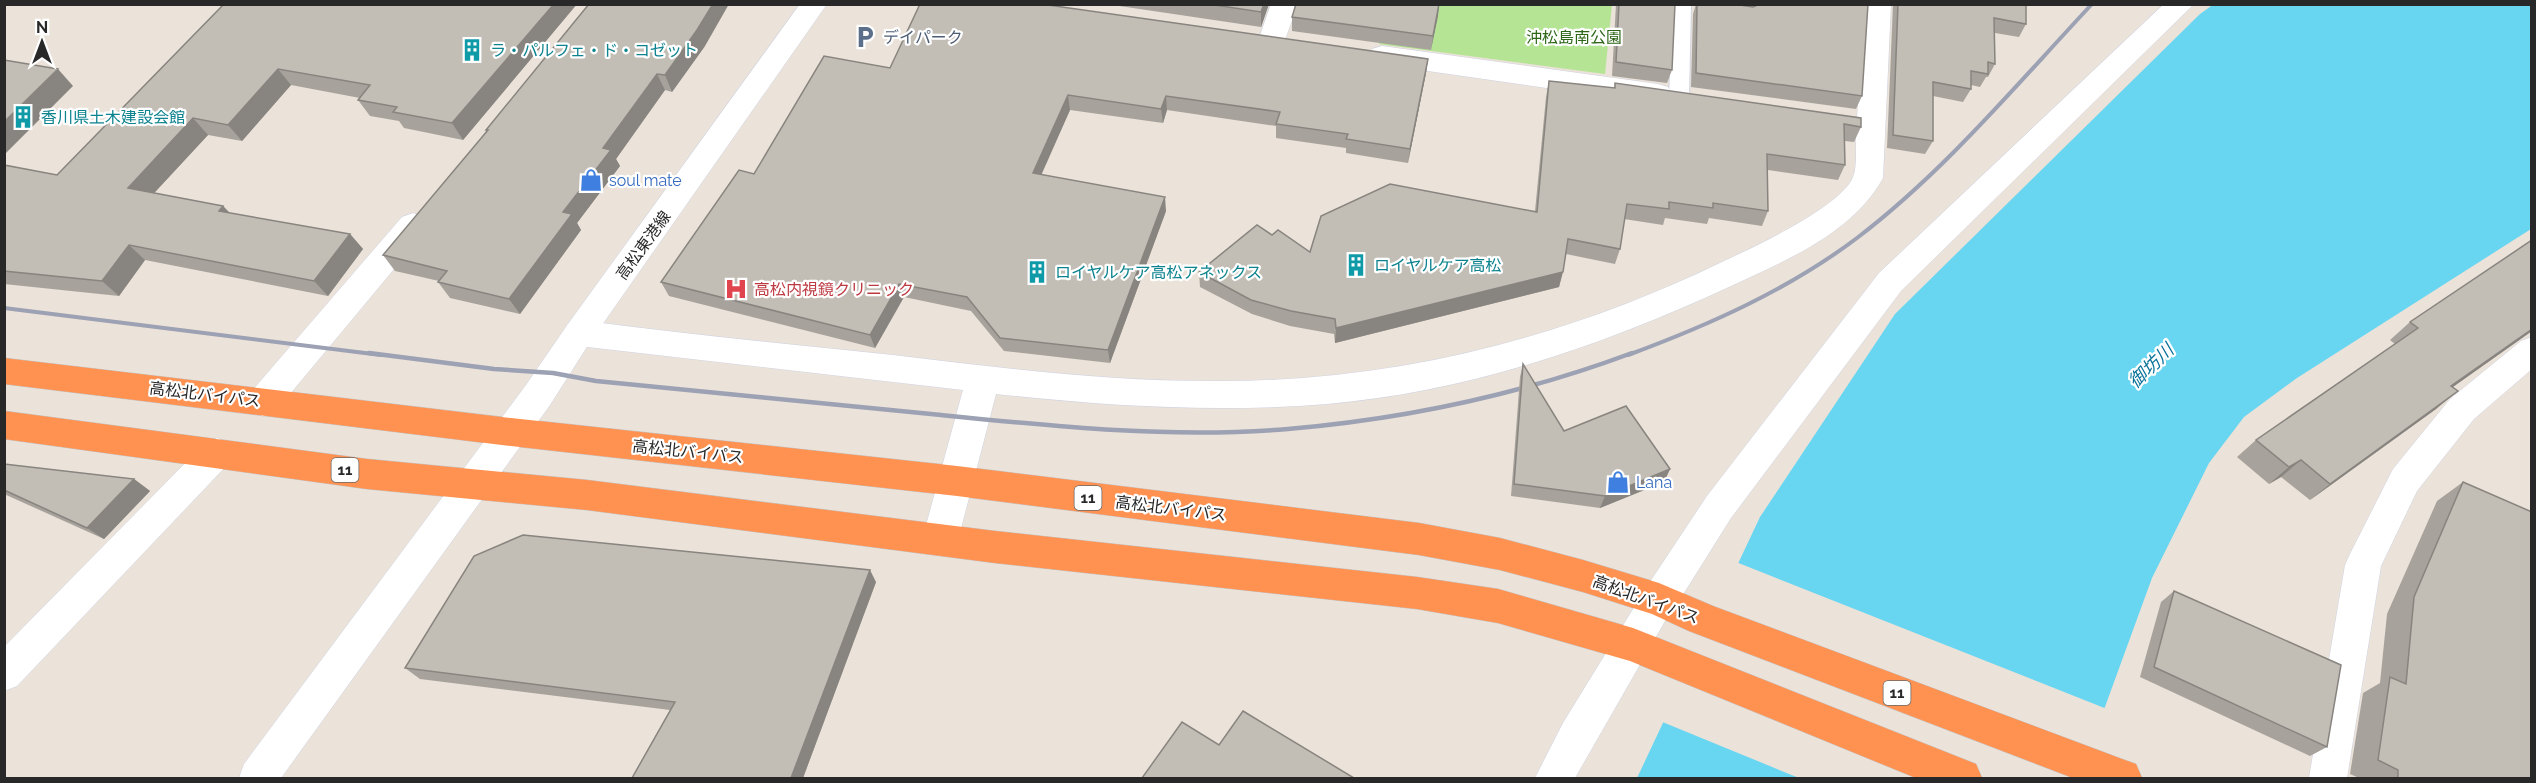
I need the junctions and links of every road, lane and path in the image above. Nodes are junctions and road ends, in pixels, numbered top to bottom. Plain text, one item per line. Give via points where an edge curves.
1 (814, 4) edge
2 (1285, 4) edge
3 (1682, 4) edge
4 (1878, 4) edge
5 (2181, 4) edge
6 (1705, 7) edge
7 (1272, 40) edge
8 (1352, 51) edge
9 (1690, 99) joint
10 (433, 200) edge
11 (579, 333) junction
12 (2532, 350) edge
13 (4, 371) edge
14 (983, 379) junction
15 (263, 402) junction
16 (4, 425) edge
17 (511, 432) junction
18 (217, 453) junction
19 (957, 481) junction
20 (472, 485) junction
21 (940, 540) junction
22 (1659, 600) junction
23 (1633, 645) junction
24 (4, 674) edge
25 (2107, 773) edge
26 (258, 778) edge
27 (1554, 778) edge
28 (1962, 778) edge
29 (2328, 778) edge

1 - 11 street, 高松東港線
2 - 7 street
3 - 6 lane
3 - 9 lane
4 - 14 street via 1859,122 1868,178 1861,192 1812,231 1632,316 1492,360 1349,388 1272,394 1168,393
5 - 22 street via 1890,282 1719,507
8 - 9 street
10 - 15 street
11 - 14 street
11 - 17 street, 高松東港線
12 - 29 street via 2462,409 2405,480 2363,565
13 - 15 highway, 高松北バイパス / 11
14 - 19 street
15 - 17 highway, 高松北バイパス / 11
16 - 18 highway, 11
17 - 19 highway, 高松北バイパス / 11
17 - 20 street, 高松東港線
18 - 20 highway, 11
18 - 24 street
19 - 21 street
19 - 22 highway, 高松北バイパス / 11 via 1419,539 1500,554
20 - 21 highway, 11 via 587,495
20 - 26 street, 高松東港線
21 - 23 highway, 11 via 1417,593 1498,606
22 - 23 street
22 - 25 highway, 高松北バイパス / 11
23 - 27 street
23 - 28 highway, 11

